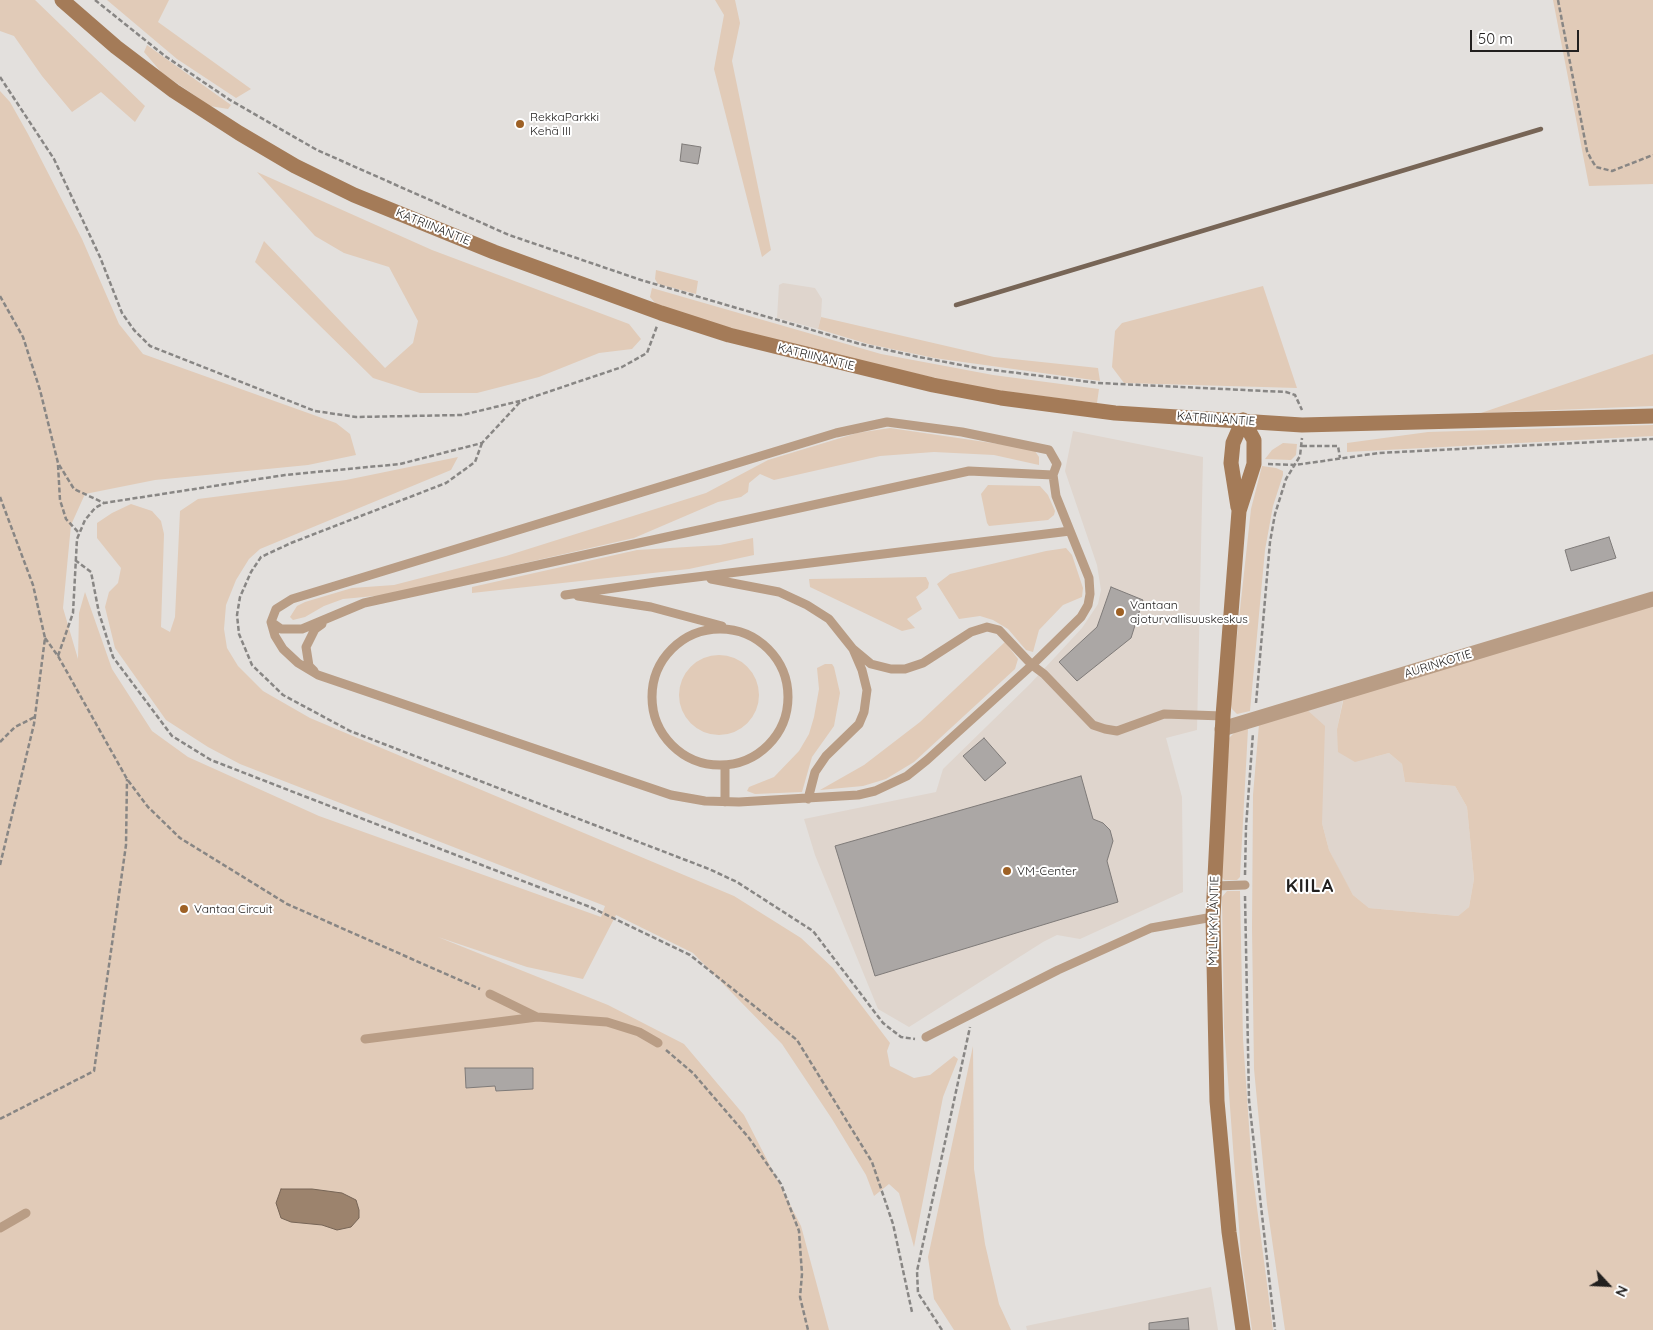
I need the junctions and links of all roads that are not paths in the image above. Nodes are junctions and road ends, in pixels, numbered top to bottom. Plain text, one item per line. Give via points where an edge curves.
1 (62, 0) edge
2 (1653, 416) edge
3 (1243, 420) junction
4 (1053, 475) junction
5 (1239, 511) junction
6 (1070, 531) junction
7 (704, 577) junction
8 (1653, 599) edge
9 (329, 618) junction
10 (272, 622) junction
11 (734, 630) junction
12 (852, 649) junction
13 (1032, 665) junction
14 (318, 675) junction
15 (1223, 722) junction
16 (725, 765) junction
17 (808, 799) junction
18 (725, 802) junction
19 (1245, 885) road end
20 (1214, 886) junction
21 (1213, 917) junction
22 (490, 994) road end
23 (537, 1017) junction
24 (926, 1037) dead end
25 (365, 1039) dead end
26 (658, 1043) road end
27 (26, 1213) dead end
28 (0, 1228) edge
29 (1243, 1330) edge

1 - 3 main road, KATRIINANTIE via 174,91 296,166 424,224 661,313 730,335 865,370 1001,398 1115,413
2 - 3 main road, KATRIINANTIE via 1302,425
3 - 5 main road, MYLLYKYLÄNTIE via 1233,443 1231,463
3 - 5 main road, MYLLYKYLÄNTIE via 1254,440 1254,464
4 - 6 lane via 1056,496
4 - 9 lane via 969,472 364,603
4 - 10 lane via 1057,464 1055,457 1044,447 887,422 836,433 292,600 276,608
5 - 15 main road, MYLLYKYLÄNTIE
6 - 7 lane
6 - 13 lane via 1089,578 1088,605 1081,617
7 - 11 lane via 565,595 651,607
7 - 12 lane via 779,592 807,605 829,619
8 - 15 street, AURINKOTIE via 1254,720
9 - 10 lane via 302,629 290,630
9 - 14 lane via 315,629 306,647 309,666
10 - 14 lane via 275,636 283,649
11 - 16 lane via 750,635 775,655 783,669 788,701 782,725 769,745 741,762
11 - 16 lane via 716,628 682,640 659,666 652,692 655,719 675,749 707,764
12 - 13 lane via 871,664 905,669 923,663 971,632 988,627 1000,630
12 - 17 lane via 867,690 864,712 859,724 826,756 816,772
13 - 15 lane via 1093,725 1105,729 1117,731 1164,714
13 - 17 lane via 907,776 858,795
14 - 18 lane via 663,793
15 - 20 main road, MYLLYKYLÄNTIE
16 - 18 lane
17 - 18 lane
19 - 20 lane
20 - 21 main road, MYLLYKYLÄNTIE
21 - 24 lane via 1150,928
21 - 29 main road, MYLLYKYLÄNTIE via 1217,1101 1229,1232
22 - 23 lane
23 - 25 lane
23 - 26 lane via 607,1022 639,1032
27 - 28 lane

